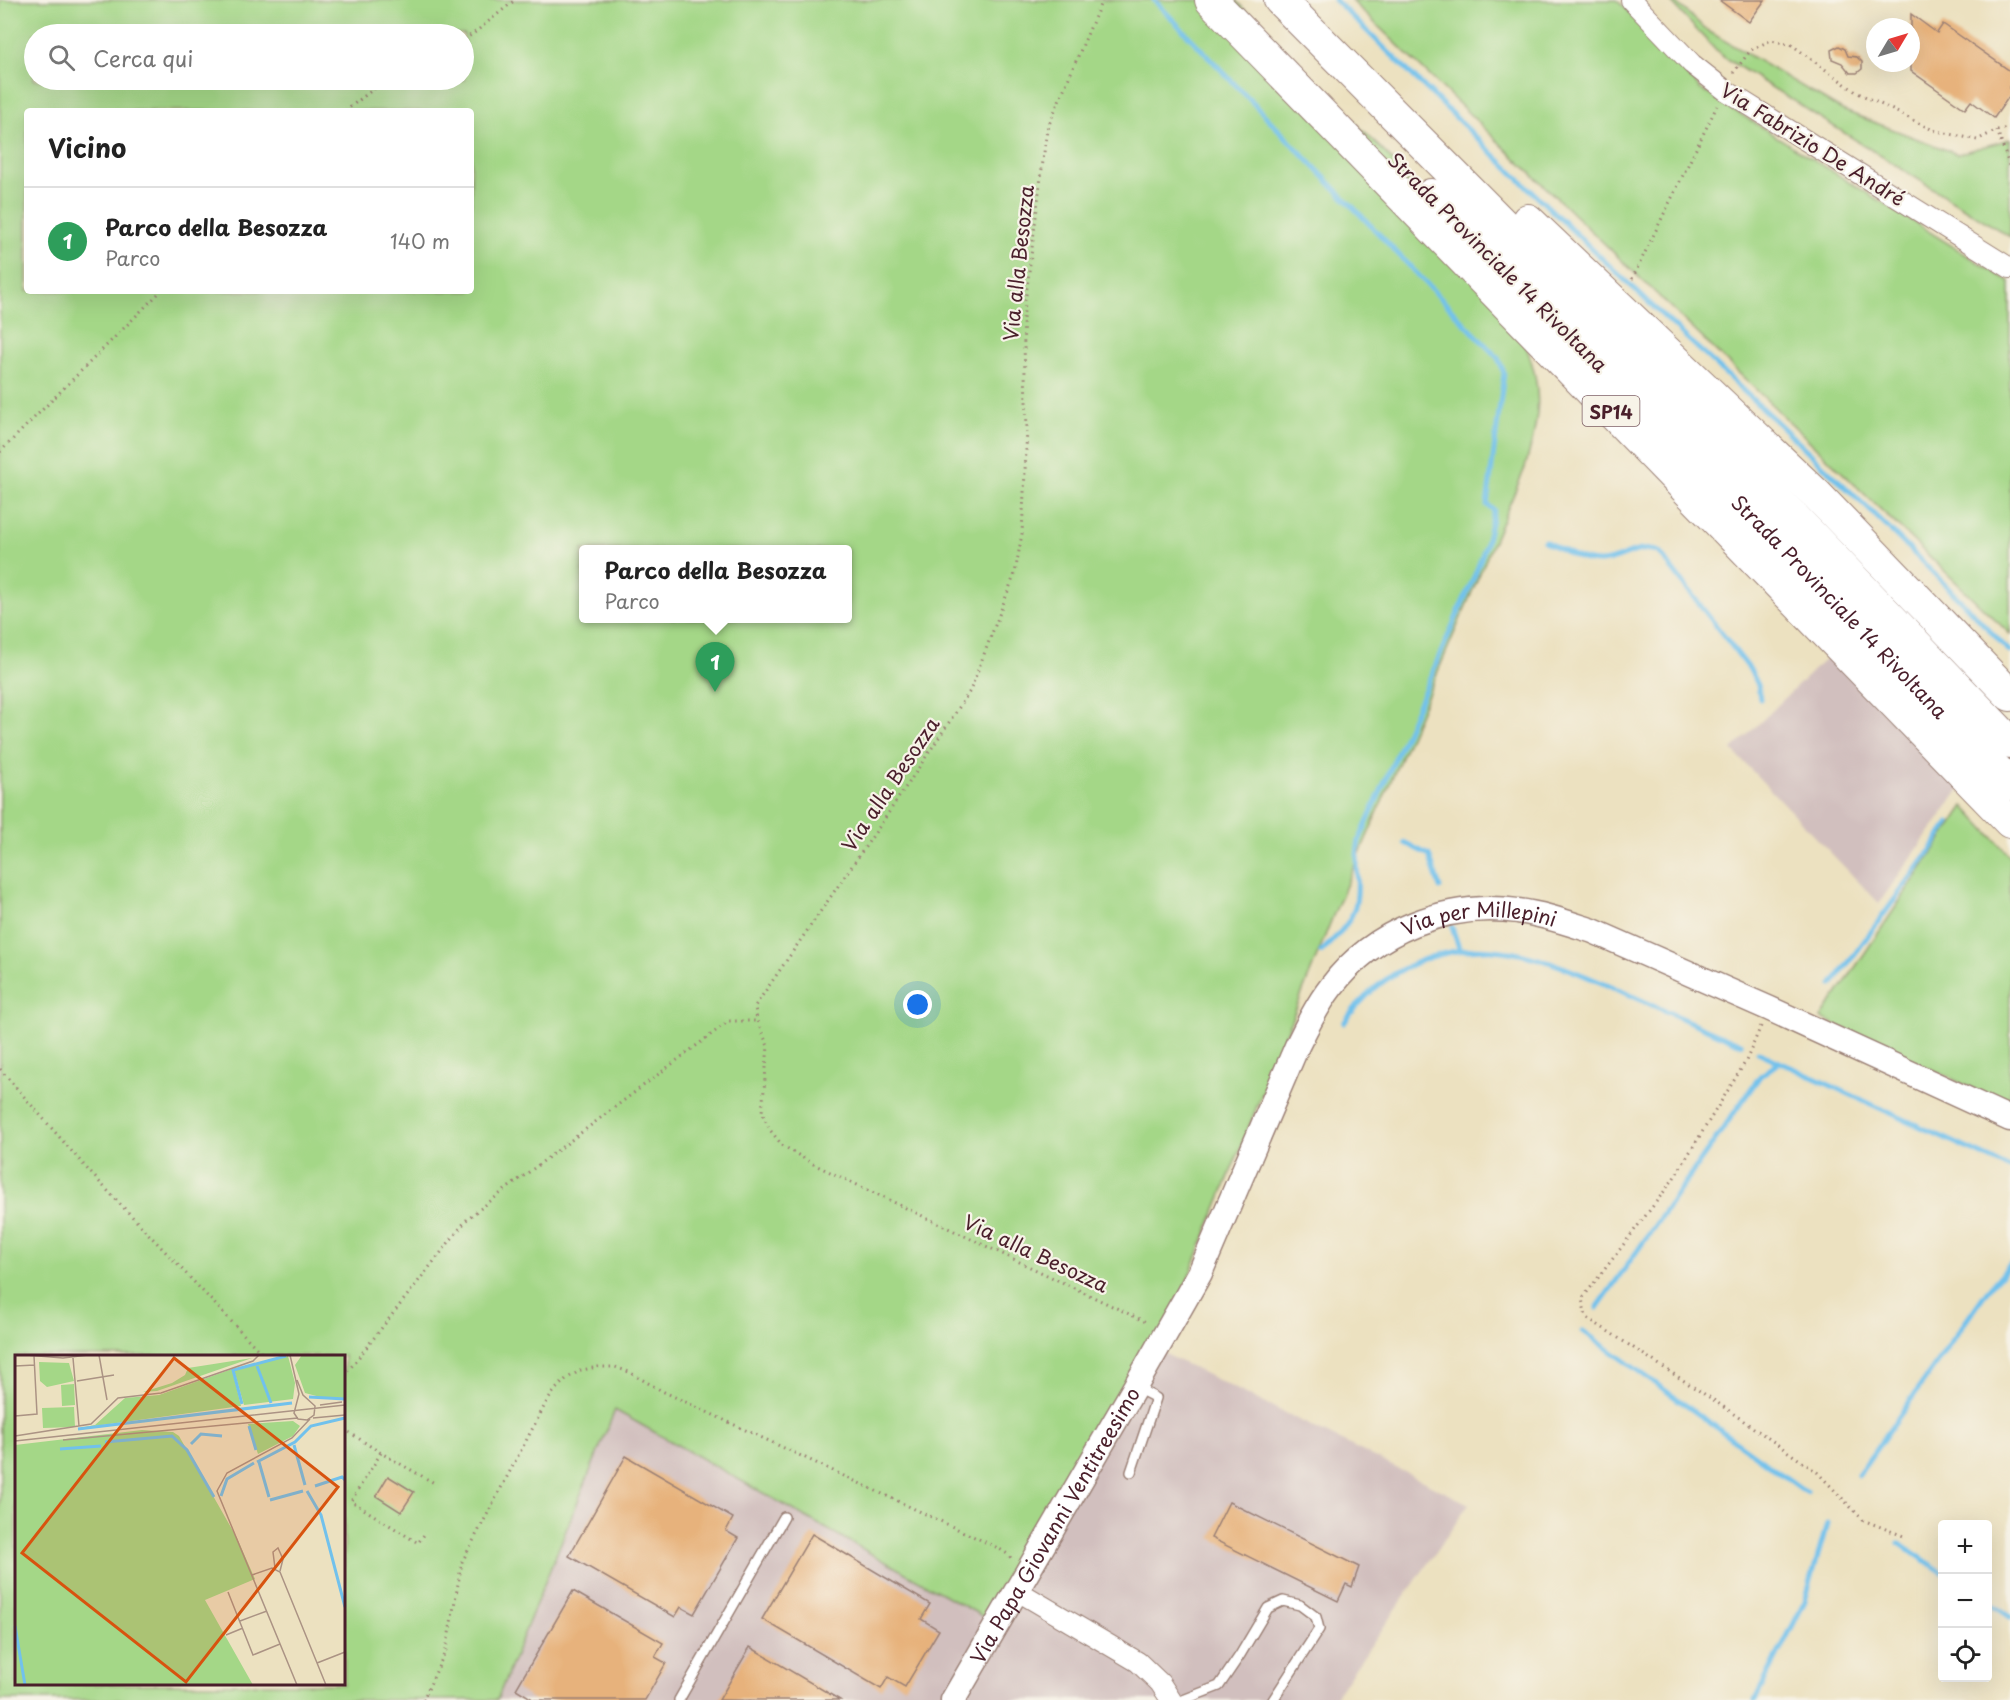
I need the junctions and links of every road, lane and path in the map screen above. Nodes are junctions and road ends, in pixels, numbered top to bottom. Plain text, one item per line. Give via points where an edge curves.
1 (514, 0) edge
2 (1102, 0) edge
3 (1210, 0) edge
4 (1235, 0) edge
5 (1280, 0) edge
6 (1297, 0) edge
7 (1631, 0) edge
8 (474, 32) edge
9 (372, 90) edge
10 (1725, 90) junction
11 (349, 108) edge
12 (2010, 128) edge
13 (1996, 130) junction
14 (2010, 168) edge
15 (2010, 268) edge
16 (1632, 279) dead end
17 (158, 294) edge
18 (0, 452) edge
19 (2010, 695) edge
20 (2010, 742) edge
21 (2010, 784) edge
22 (2010, 822) edge
23 (1768, 1008) junction
24 (757, 1021) junction
25 (0, 1070) edge
26 (2010, 1119) edge
27 (1161, 1341) junction
28 (263, 1355) edge
29 (345, 1375) edge
30 (1135, 1388) junction
31 (345, 1430) edge
32 (381, 1453) junction
33 (1131, 1472) dead end
34 (436, 1484) dead end
35 (784, 1516) dead end
36 (426, 1532) dead end
37 (1906, 1537) dead end
38 (1009, 1555) dead end
39 (1016, 1590) junction
40 (423, 1700) edge
41 (678, 1700) edge
42 (953, 1700) edge
43 (1171, 1700) edge
44 (1183, 1700) edge
45 (1273, 1700) edge

1 - 8 path
2 - 24 path, Via alla Besozza via 1047,129 1023,319 1027,429 1022,534 1015,573 970,692 760,996 755,1006
3 - 22 highway, SP14
4 - 21 highway, Strada Provinciale 14 Rivoltana / SP14 via 1773,536
5 - 20 highway, Strada Provinciale 14 Rivoltana / SP14 via 1785,507
6 - 19 highway via 1809,486
7 - 10 street, Via Fabrizio De André via 1692,64
9 - 11 path
10 - 13 path via 1751,50 1771,40 1792,45 1856,92 1932,130 1977,140
10 - 15 street, Via Fabrizio De André
10 - 16 path
12 - 13 path
13 - 14 path
17 - 18 path
23 - 26 street, Via per Millepini
23 - 27 street, Via per Millepini via 1593,931 1528,913 1499,909 1459,911 1420,921 1394,934 1353,963 1316,1010 1200,1273
23 - 37 path via 1746,1061 1672,1181 1582,1299 1586,1317 1817,1472 1863,1520
24 - 27 path, Via alla Besozza via 768,1046 762,1112 782,1145 811,1164 1129,1314
24 - 29 path via 729,1020 468,1218
25 - 28 path via 89,1171
27 - 30 street, Via Papa Giovanni Ventitreesimo
30 - 33 lane via 1156,1398
30 - 39 street, Via Papa Giovanni Ventitreesimo
31 - 32 path
32 - 34 path
32 - 36 path via 351,1501 418,1543
35 - 41 lane
38 - 40 path via 629,1372 615,1367 581,1370 566,1379 546,1403 462,1562 446,1650
39 - 42 street, Via Papa Giovanni Ventitreesimo
39 - 43 street via 1137,1662 1160,1683
44 - 45 lane via 1219,1686 1268,1608 1283,1601 1300,1605 1316,1617 1319,1629

